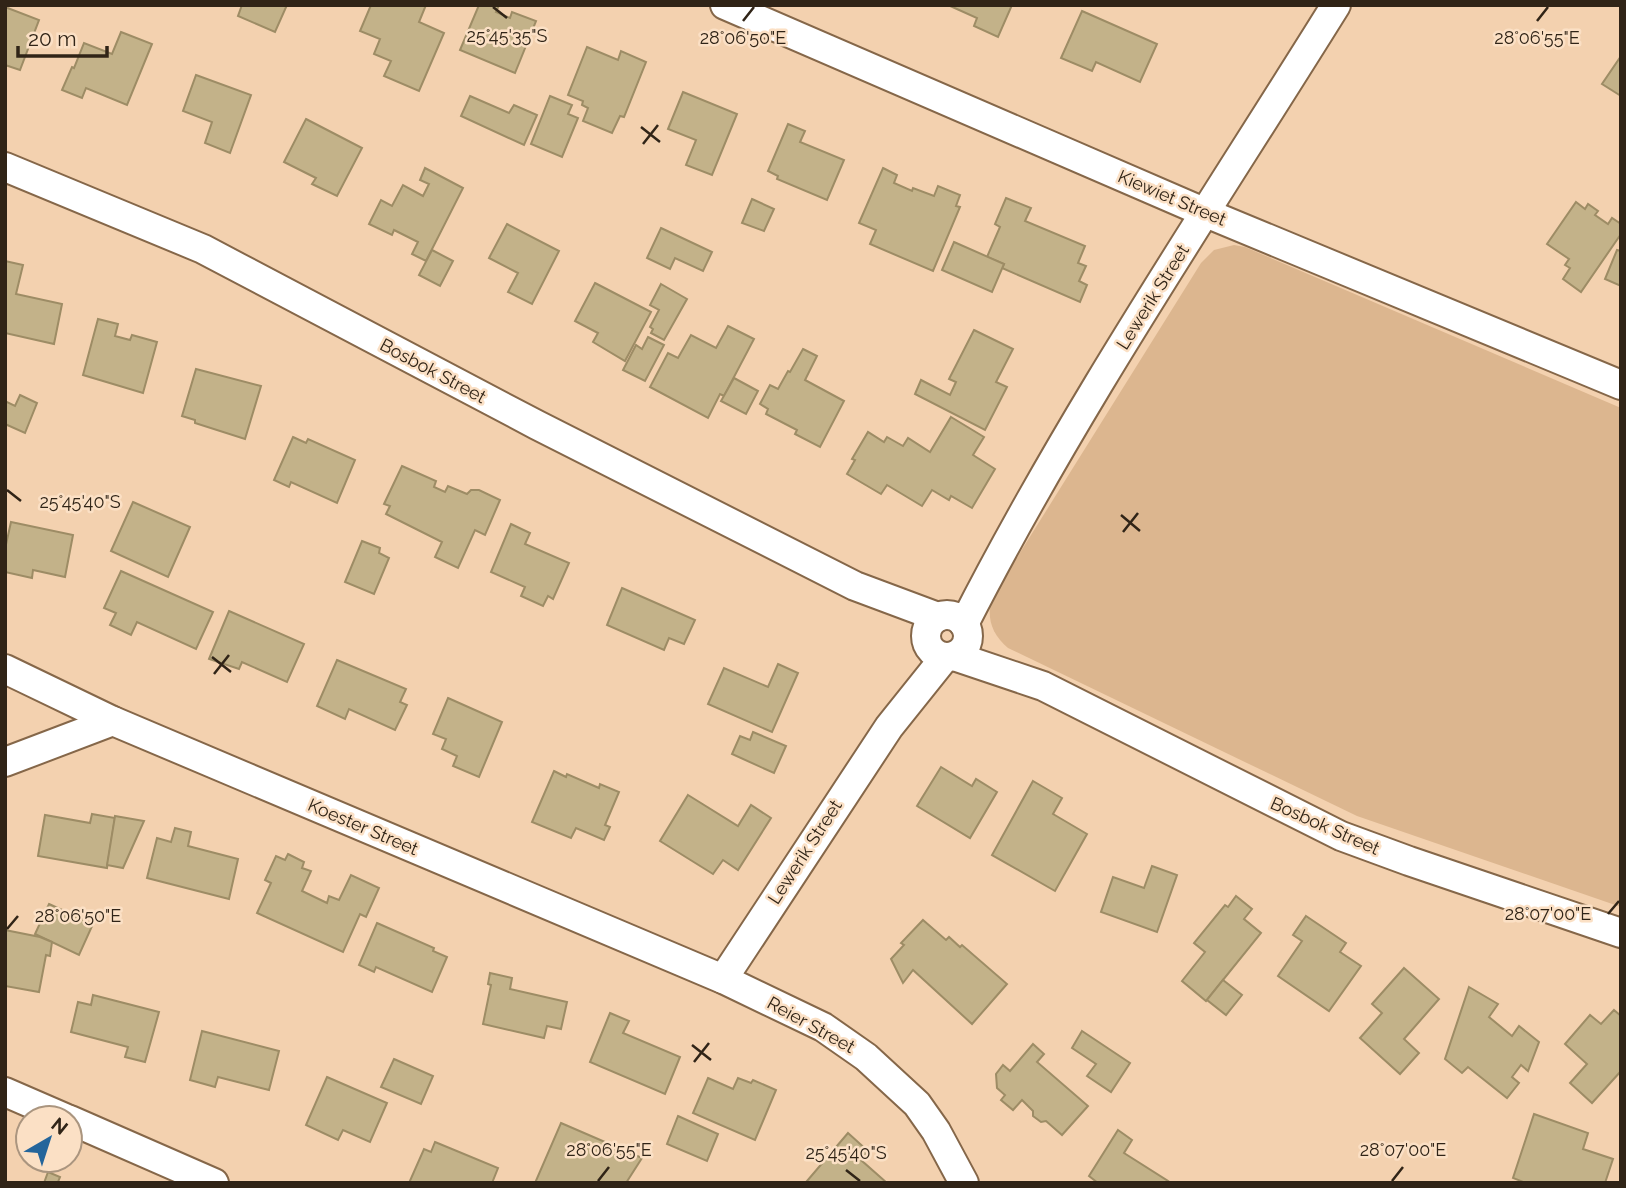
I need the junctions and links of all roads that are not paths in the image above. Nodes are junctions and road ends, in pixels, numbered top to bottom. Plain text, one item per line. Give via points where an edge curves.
1 (724, 5) edge
2 (1336, 5) edge
3 (5, 167) edge
4 (1206, 213) junction
5 (1621, 386) edge
6 (947, 636) junction
7 (5, 669) edge
8 (113, 721) junction
9 (5, 762) edge
10 (1621, 933) edge
11 (723, 979) junction
12 (5, 1092) edge
13 (33, 1104) edge
14 (84, 1126) edge
15 (214, 1183) edge
16 (964, 1183) edge

1 - 4 street, Kiewiet Street
2 - 4 street, Lewerik Street
3 - 6 street, Bosbok Street via 202,250
4 - 5 street, Kiewiet Street
4 - 6 street, Lewerik Street
6 - 10 street, Bosbok Street via 1341,836
6 - 11 street, Lewerik Street
7 - 8 street, Koester Street
8 - 9 street
8 - 11 street, Koester Street
11 - 16 street, Reier Street via 822,1027 866,1056 916,1104
12 - 13 street
14 - 15 street

